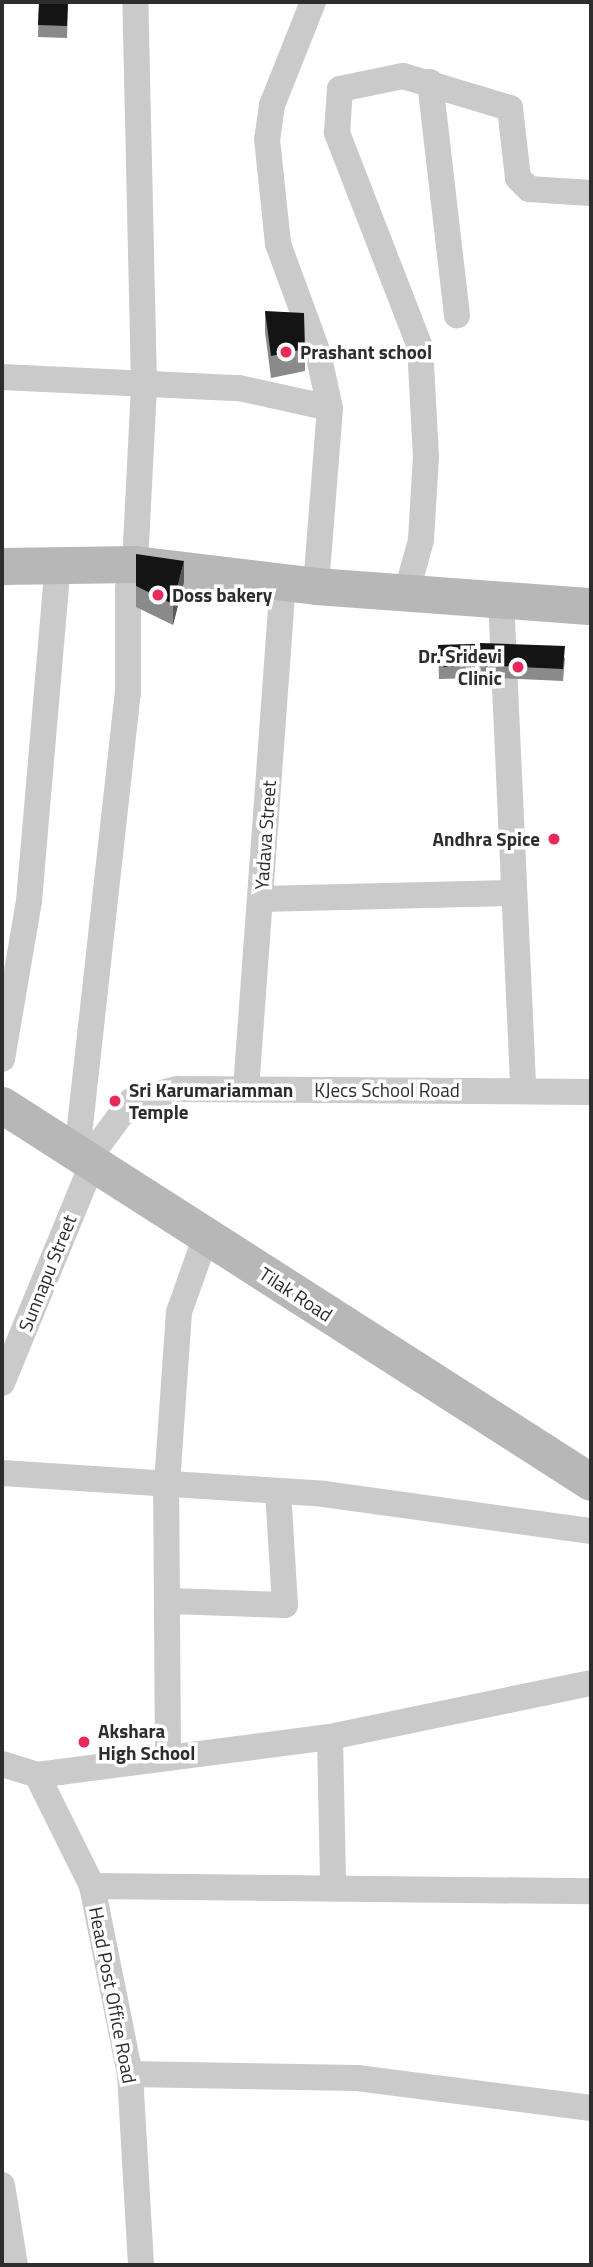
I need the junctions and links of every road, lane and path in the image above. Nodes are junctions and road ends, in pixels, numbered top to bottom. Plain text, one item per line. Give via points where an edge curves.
1 (135, 2) edge
2 (313, 2) edge
3 (430, 82) junction
4 (591, 193) edge
5 (457, 315) dead end
6 (2, 377) edge
7 (144, 384) junction
8 (330, 408) junction
9 (58, 563) junction
10 (135, 564) junction
11 (2, 566) edge
12 (300, 584) junction
13 (407, 591) junction
14 (501, 599) junction
15 (591, 606) edge
16 (514, 893) junction
17 (260, 899) junction
18 (2, 1059) edge
19 (2, 1087) edge
20 (246, 1089) junction
21 (523, 1091) junction
22 (591, 1092) edge
23 (2, 1105) edge
24 (88, 1148) junction
25 (206, 1236) junction
26 (2, 1383) edge
27 (591, 1459) edge
28 (2, 1473) edge
29 (591, 1482) edge
30 (167, 1484) junction
31 (278, 1492) junction
32 (591, 1531) edge
33 (169, 1601) junction
34 (591, 1683) edge
35 (330, 1737) junction
36 (168, 1758) junction
37 (2, 1764) edge
38 (37, 1775) junction
39 (92, 1885) junction
40 (333, 1885) junction
41 (591, 1891) edge
42 (130, 2074) junction
43 (591, 2108) edge
44 (2, 2185) edge
45 (15, 2265) edge
46 (141, 2265) edge

1 - 7 street
2 - 8 street, Yadava Street via 272,105 267,139 278,244 318,353
3 - 4 street via 510,108 518,178 529,189
3 - 5 street
3 - 13 street via 402,76 340,89 337,133 420,347 426,457 421,540
6 - 7 street
7 - 8 street via 239,388
7 - 10 street
8 - 12 street, Yadava Street
9 - 10 main road
9 - 11 main road
9 - 18 street via 29,901
10 - 12 main road
10 - 24 street via 128,588 128,693
12 - 13 main road
12 - 17 street, Yadava Street
13 - 14 main road
14 - 15 main road
14 - 16 street
16 - 17 street
16 - 21 street
17 - 20 street, Yadava Street
19 - 24 main road, Tilak Road
20 - 21 street, KJecs School Road
20 - 24 street, KJecs School Road via 177,1089 131,1101
21 - 22 street, KJecs School Road
23 - 24 main road, Tilak Road
24 - 25 main road, Tilak Road
24 - 26 street, Sunnapu Street
24 - 27 main road, Tilak Road via 287,1276
25 - 29 main road, Tilak Road
25 - 30 street via 179,1312
28 - 30 street
30 - 31 street
30 - 33 street
31 - 32 street
31 - 33 street via 285,1605
33 - 36 street
34 - 35 street
35 - 36 street
35 - 40 street
36 - 38 street
37 - 38 street
38 - 39 street, Head Post Office Road
39 - 40 street
39 - 42 street, Head Post Office Road
40 - 41 street
42 - 43 street via 357,2078
42 - 46 street, Head Post Office Road
44 - 45 street

